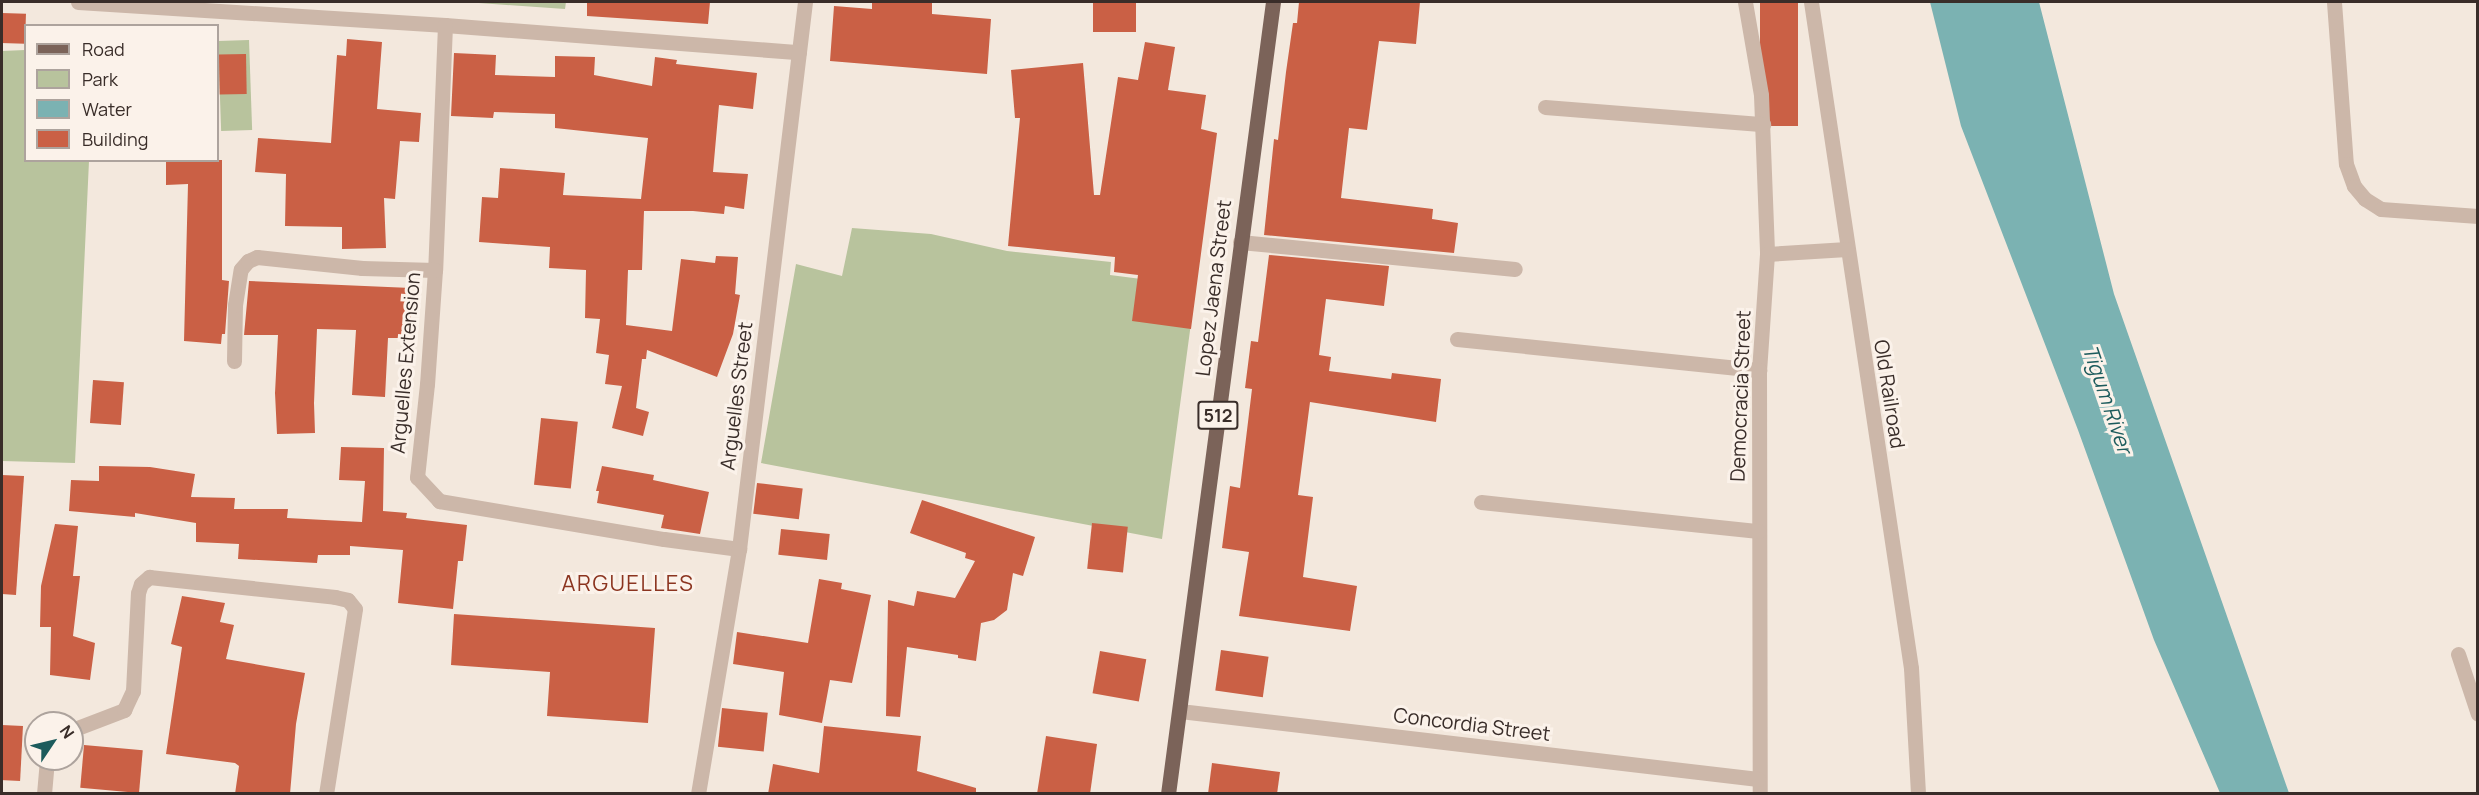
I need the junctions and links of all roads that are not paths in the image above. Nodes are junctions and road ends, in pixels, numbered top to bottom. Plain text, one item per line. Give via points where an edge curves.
1 (78, 2) edge
2 (805, 2) edge
3 (1273, 2) edge
4 (1746, 2) edge
5 (1811, 2) edge
6 (2334, 2) edge
7 (445, 24) junction
8 (799, 52) junction
9 (1545, 107) dead end
10 (1763, 124) junction
11 (2478, 216) edge
12 (1240, 242) junction
13 (1847, 249) junction
14 (1767, 254) junction
15 (1515, 269) dead end
16 (435, 270) junction
17 (1457, 339) dead end
18 (234, 361) dead end
19 (1759, 370) junction
20 (1481, 502) dead end
21 (1758, 531) junction
22 (739, 549) junction
23 (2458, 654) dead end
24 (1180, 711) junction
25 (2478, 714) edge
26 (84, 725) edge
27 (46, 771) edge
28 (1759, 786) edge
29 (44, 794) edge
30 (326, 794) edge
31 (698, 794) edge
32 (1168, 794) edge
33 (1918, 794) edge

1 - 7 street
2 - 8 street, Arguelles Street
3 - 12 main road, Lopez Jaena Street / 512
4 - 10 street, Democracia Street
5 - 13 street, Old Railroad
6 - 11 street via 2346,164 2354,186 2381,209
7 - 8 street
7 - 16 street, Arguelles Extension
8 - 22 street, Arguelles Street
9 - 10 street
10 - 14 street, Democracia Street
12 - 15 street
12 - 24 main road, Lopez Jaena Street / 512
13 - 14 street
13 - 33 street, Old Railroad via 1911,668
14 - 19 street, Democracia Street
16 - 18 street via 362,268 257,256 241,269
16 - 22 street, Arguelles Extension via 417,477 439,501
17 - 19 street
19 - 21 street, Democracia Street
20 - 21 street
21 - 28 street, Democracia Street
22 - 31 street, Arguelles Street
23 - 25 street
24 - 28 street, Concordia Street
24 - 32 main road, Lopez Jaena Street / 512
26 - 30 street via 124,710 133,691 138,593 149,577 348,600 355,609
27 - 29 street

